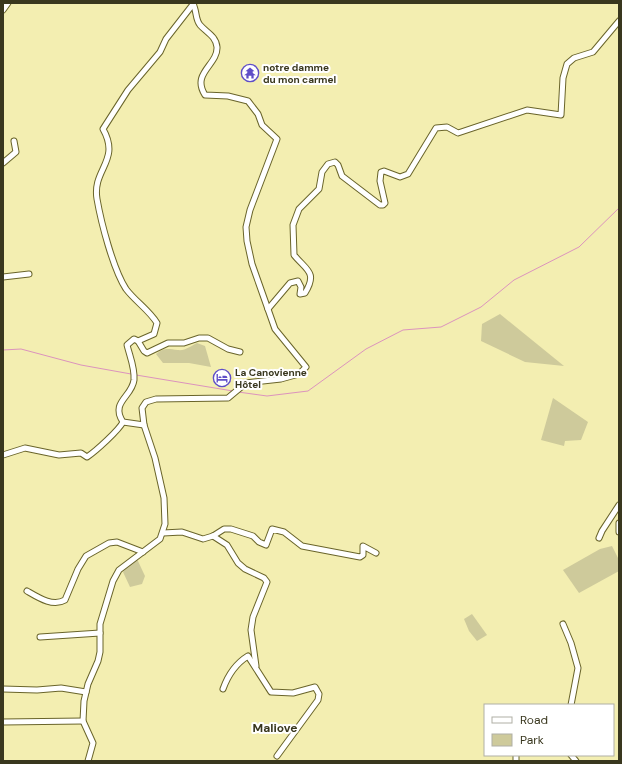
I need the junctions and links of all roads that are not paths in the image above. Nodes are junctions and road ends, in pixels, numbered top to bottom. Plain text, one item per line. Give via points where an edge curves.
1 (8, 3) edge
2 (194, 4) edge
3 (3, 10) edge
4 (619, 22) edge
5 (14, 141) dead end
6 (3, 163) edge
7 (29, 274) dead end
8 (3, 277) edge
9 (268, 309) junction
10 (138, 341) junction
11 (240, 352) dead end
12 (124, 422) junction
13 (144, 425) junction
14 (3, 455) edge
15 (619, 504) edge
16 (619, 523) edge
17 (619, 532) edge
18 (163, 533) junction
19 (213, 536) junction
20 (599, 538) dead end
21 (144, 552) junction
22 (376, 553) dead end
23 (27, 591) dead end
24 (563, 624) dead end
25 (100, 634) junction
26 (40, 637) dead end
27 (256, 667) junction
28 (3, 689) edge
29 (223, 689) dead end
30 (86, 692) junction
31 (571, 704) edge
32 (83, 721) junction
33 (3, 722) edge
34 (277, 756) dead end
35 (88, 761) edge

1 - 3 street
2 - 9 street via 197,19 216,42 217,49 200,85 205,95 228,96 248,101 258,114 262,125 278,139 262,174 246,227 252,264
2 - 10 street via 166,39 160,52 128,90 104,129 110,146 109,156 96,193 102,226 122,281 157,323 154,334
4 - 9 street via 594,52 574,58 567,64 563,78 562,115 527,110 458,133 447,127 436,128 408,174 400,177 381,172 383,205 342,176 335,162 328,164 322,172 319,189 299,209 293,225 294,255 308,268 309,287 305,293 300,294 298,281 290,283
5 - 6 street via 16,152
7 - 8 street
9 - 13 street via 275,329 305,370 281,379 246,383 228,398 150,400 142,408
10 - 11 street via 147,353 168,343 184,343 199,338 208,338 228,349
10 - 12 street via 134,339 127,346 133,365 134,380 119,409
12 - 13 street
12 - 14 street via 120,429 87,456 82,453 59,456 25,448
13 - 18 street via 164,498
15 - 20 street
16 - 17 street
18 - 19 street via 182,532 203,539
18 - 21 street via 153,546
19 - 22 street via 224,529 231,529 253,536 266,545 272,529 302,546 360,557 363,555 363,546
19 - 27 street via 226,545 245,569 267,582 253,616 251,630
21 - 23 street via 116,542 109,543 86,556 65,600 57,603 41,599
21 - 25 street via 119,570 100,624
24 - 31 street via 578,668
25 - 26 street
25 - 30 street via 98,661
27 - 29 street via 248,656 241,660 229,674
27 - 34 street via 271,692 293,693 315,688 320,694
28 - 30 street via 61,688
30 - 32 street
32 - 33 street
32 - 35 street via 93,743

